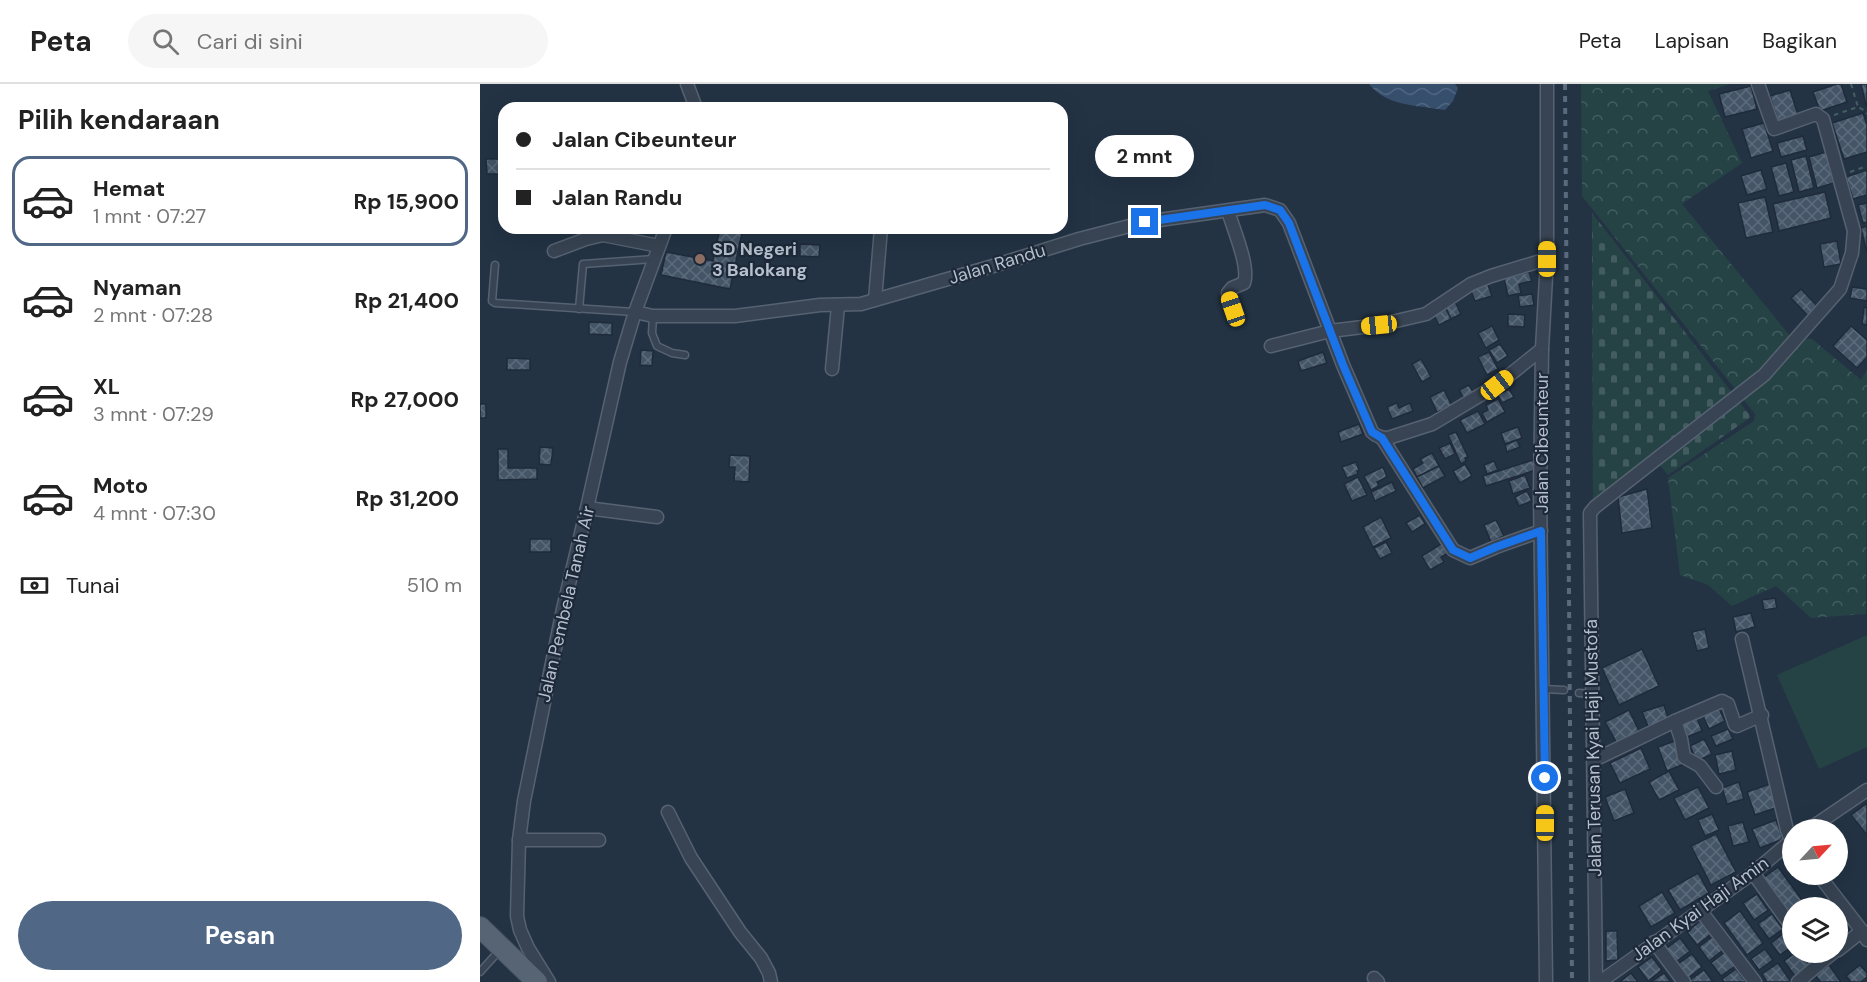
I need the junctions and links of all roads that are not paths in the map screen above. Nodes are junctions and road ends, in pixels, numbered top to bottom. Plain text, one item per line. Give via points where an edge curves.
1 (687, 84) edge
2 (1547, 84) edge
3 (1758, 84) edge
4 (694, 102) edge
5 (1228, 211) junction
6 (664, 234) edge
7 (880, 234) edge
8 (659, 246) junction
9 (554, 251) dead end
10 (654, 259) junction
11 (1547, 259) junction
12 (495, 265) dead end
13 (875, 300) junction
14 (838, 306) junction
15 (579, 309) junction
16 (1233, 309) dead end
17 (635, 312) junction
18 (652, 316) junction
19 (1330, 331) junction
20 (1271, 346) dead end
21 (1542, 349) junction
22 (685, 355) dead end
23 (832, 369) dead end
24 (1382, 438) junction
25 (587, 508) junction
26 (657, 517) dead end
27 (1541, 531) junction
28 (1742, 639) dead end
29 (1543, 689) junction
30 (1564, 690) dead end
31 (1579, 693) dead end
32 (1593, 694) junction
33 (1762, 715) junction
34 (1675, 721) junction
35 (1594, 760) junction
36 (1716, 787) dead end
37 (1867, 790) edge
38 (668, 812) dead end
39 (1785, 819) edge
40 (1824, 819) edge
41 (519, 840) junction
42 (599, 840) dead end
43 (1782, 849) edge
44 (1753, 873) junction
45 (1826, 885) edge
46 (1700, 910) junction
47 (1782, 913) edge
48 (1865, 936) edge
49 (488, 940) edge
50 (1654, 942) junction
51 (1848, 945) edge
52 (1819, 963) edge
53 (480, 972) edge
54 (1805, 980) edge
55 (1603, 981) edge
56 (537, 982) edge
57 (549, 982) edge
58 (771, 982) edge
59 (1546, 982) edge
60 (1684, 982) edge
61 (1755, 982) edge

1 - 4 street
2 - 11 street, Jalan Cibeunteur
3 - 32 street, Jalan Terusan Kyai Haji Mustofa via 1775,129 1816,114 1823,119 1854,231 1852,253 1840,289 1764,375 1590,513
5 - 13 street, Jalan Randu via 1145,222
5 - 16 street via 1246,276 1244,283 1228,293
5 - 19 street, Jalan Randu via 1265,205 1285,215
6 - 8 street, Jalan Pembela Tanah Air
7 - 13 street
8 - 9 street via 603,235
8 - 10 street, Jalan Pembela Tanah Air
10 - 15 lane via 583,264
10 - 17 street, Jalan Pembela Tanah Air
11 - 19 street via 1471,284 1426,314
11 - 21 street, Jalan Cibeunteur
12 - 15 lane via 493,302
13 - 14 street, Jalan Randu
14 - 18 street, Jalan Randu via 735,316
14 - 23 street
15 - 17 lane
17 - 18 street, Jalan Randu
17 - 25 street, Jalan Pembela Tanah Air
18 - 22 lane via 657,346
19 - 20 street
19 - 24 street, Jalan Randu via 1372,432
21 - 24 street via 1497,385 1432,424
21 - 27 street, Jalan Cibeunteur
24 - 27 street, Jalan Randu via 1453,550 1470,558
25 - 26 street
25 - 41 street, Jalan Pembela Tanah Air via 563,609
27 - 29 street, Jalan Cibeunteur
28 - 33 street
29 - 30 lane
29 - 59 street, Jalan Cibeunteur
31 - 32 lane
32 - 35 street, Jalan Terusan Kyai Haji Mustofa
33 - 34 street via 1737,726 1728,704 1722,701
33 - 39 street
34 - 35 street
34 - 36 street via 1684,757 1700,766
35 - 55 street, Jalan Terusan Kyai Haji Mustofa
37 - 40 street
38 - 58 street via 691,858 761,958
41 - 42 street
41 - 57 street, Jalan Pembela Tanah Air via 517,916 528,948
43 - 44 street, Jalan Kyai Haji Amin
44 - 46 street, Jalan Kyai Haji Amin
44 - 47 street
45 - 48 street
46 - 50 street, Jalan Kyai Haji Amin
46 - 61 street
48 - 51 street
49 - 53 lane
49 - 56 main road
50 - 55 street, Jalan Kyai Haji Amin
50 - 60 street
52 - 54 street

